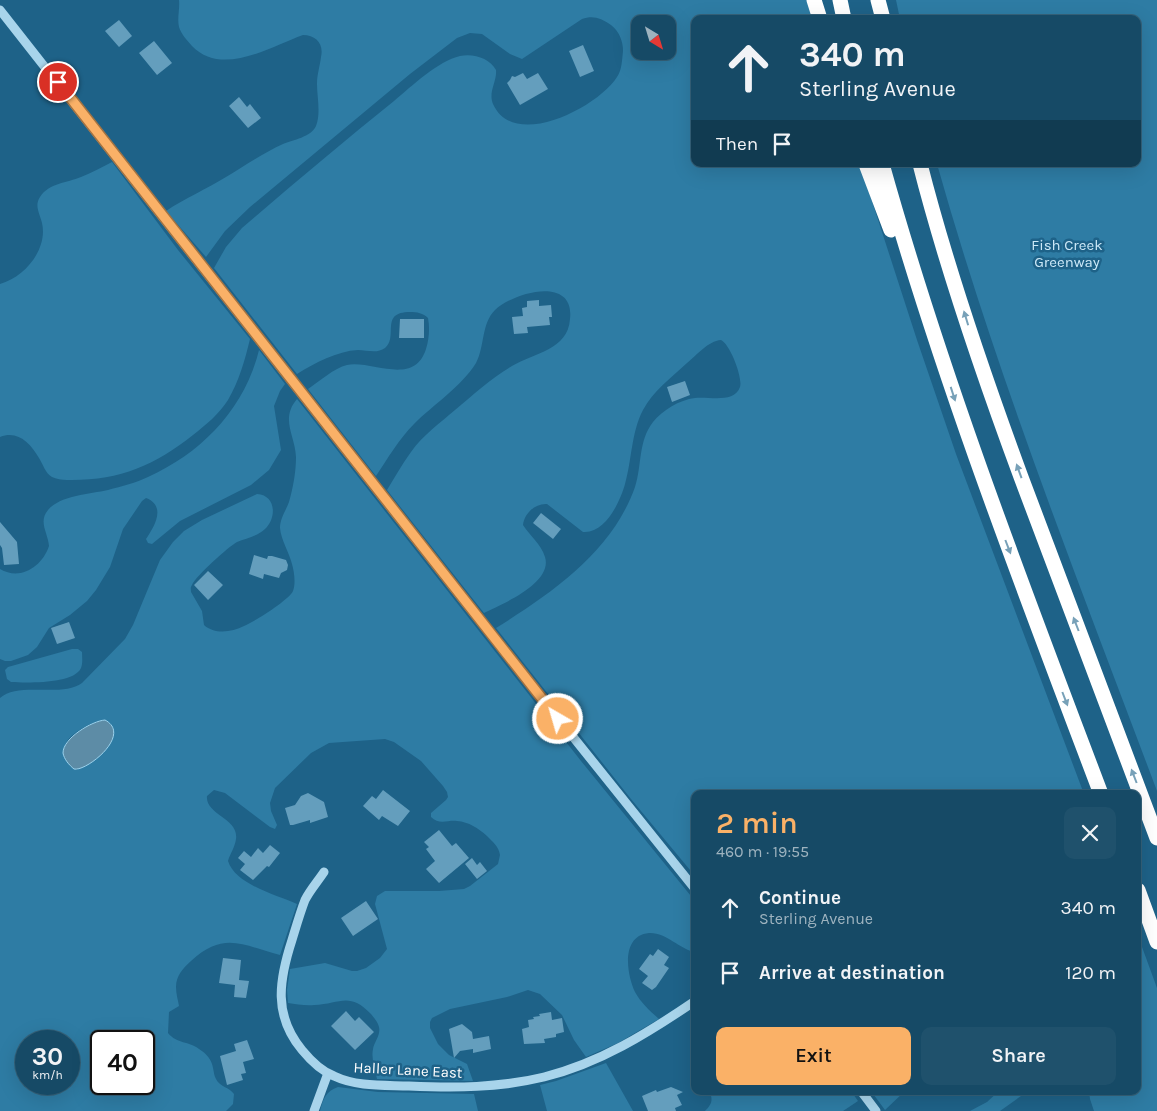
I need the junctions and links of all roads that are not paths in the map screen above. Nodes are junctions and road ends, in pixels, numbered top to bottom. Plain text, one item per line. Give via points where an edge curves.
1 (814, 0) edge
2 (840, 0) edge
3 (878, 0) edge
4 (888, 0) edge
5 (0, 10) edge
6 (819, 15) edge
7 (843, 15) edge
8 (882, 15) edge
9 (887, 15) edge
10 (867, 167) edge
11 (883, 167) edge
12 (921, 167) edge
13 (945, 371) junction
14 (1099, 790) edge
15 (1139, 790) edge
16 (1141, 796) edge
17 (1157, 838) edge
18 (324, 872) dead end
19 (691, 884) edge
20 (1141, 898) edge
21 (1157, 942) edge
22 (691, 1004) edge
23 (328, 1073) junction
24 (864, 1095) edge
25 (314, 1111) edge
26 (876, 1111) edge

1 - 6 highway
2 - 7 highway
3 - 8 highway
4 - 9 highway
5 - 19 street via 468,606
10 - 13 highway
11 - 13 highway
15 -> 12 highway via 989,387
13 -> 14 highway
17 -> 16 highway
18 - 23 street, Haller Lane East via 305,901 286,956 280,988 282,1011 292,1037 307,1057
20 - 21 highway
22 - 23 street, Haller Lane East via 604,1056 566,1071 522,1082 474,1088 381,1086 352,1082
23 - 25 street
24 - 26 street

